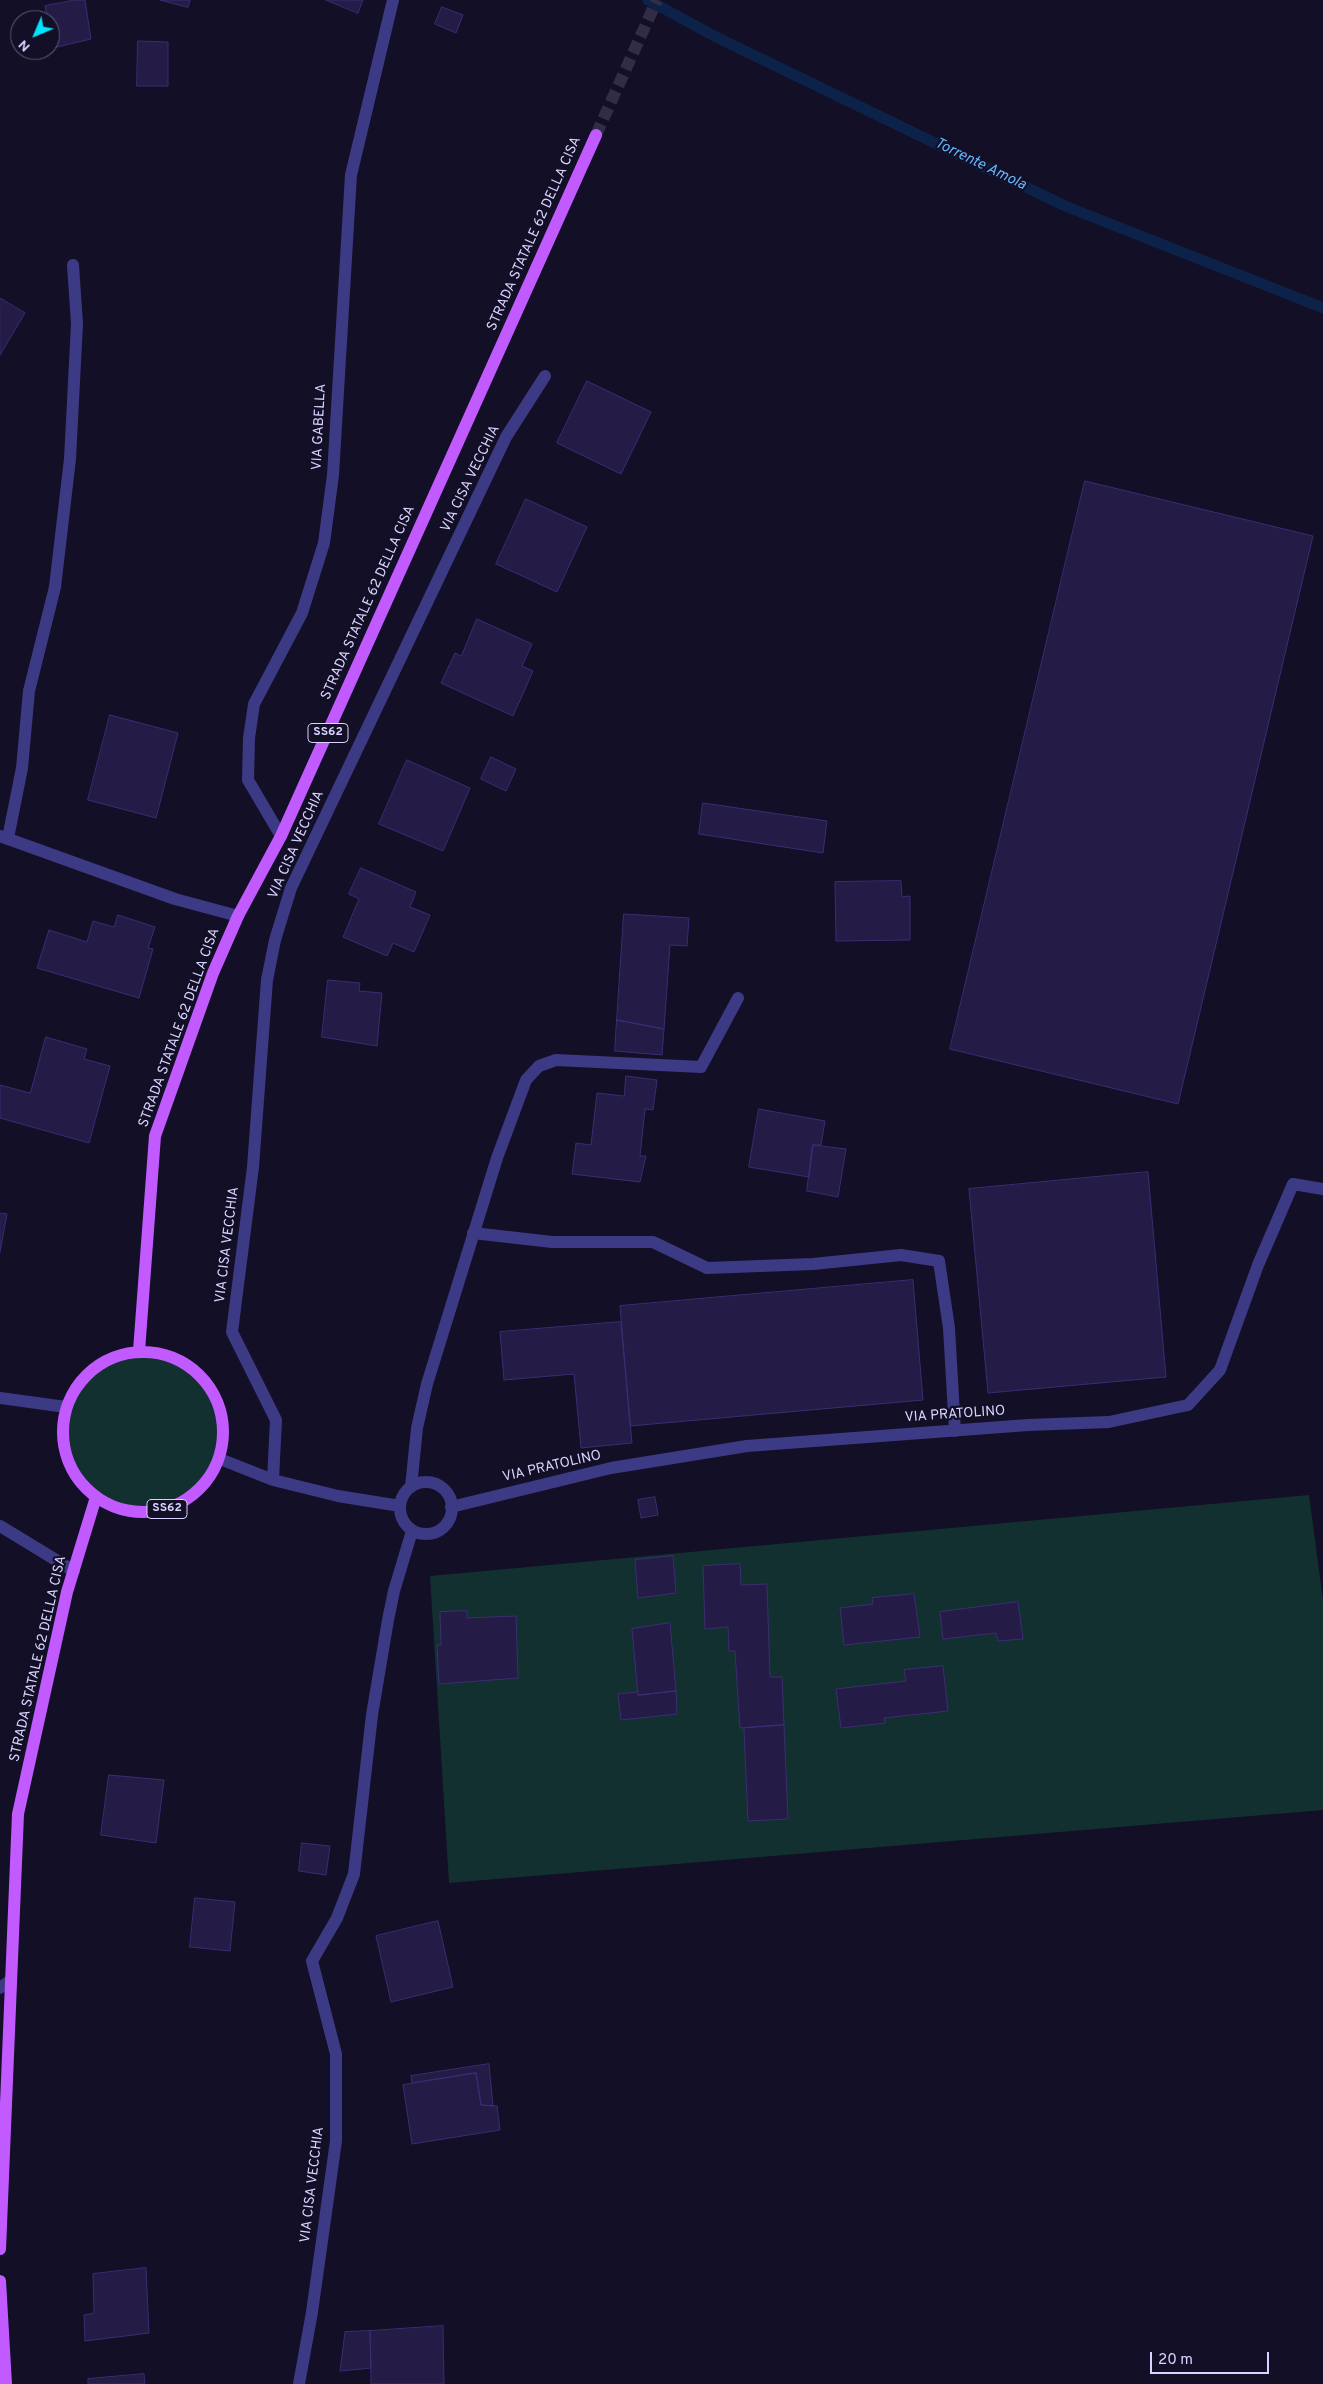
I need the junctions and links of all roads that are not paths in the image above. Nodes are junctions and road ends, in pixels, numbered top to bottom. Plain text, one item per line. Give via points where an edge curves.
1 (393, 0) edge
2 (596, 135) tunnel mouth
3 (72, 265) dead end
4 (545, 376) dead end
5 (282, 836) junction
6 (4, 837) edge
7 (238, 916) junction
8 (738, 998) dead end
9 (1323, 1189) edge
10 (473, 1233) junction
11 (139, 1351) junction
12 (0, 1398) edge
13 (66, 1407) junction
14 (955, 1431) junction
15 (220, 1459) junction
16 (274, 1480) junction
17 (411, 1487) junction
18 (96, 1497) junction
19 (400, 1506) junction
20 (451, 1507) junction
21 (0, 1526) edge
22 (412, 1530) junction
23 (74, 1571) junction
24 (11, 1980) junction
25 (0, 1988) edge
26 (0, 2247) edge
27 (0, 2281) edge
28 (6, 2384) edge
29 (299, 2384) edge

1 - 5 street, VIA GABELLA via 351,175 333,475 324,543 302,613 254,704 249,738 248,780
2 - 5 main road, STRADA STATALE 62 DELLA CISA / SS62
3 - 6 street via 77,324 70,459 55,586 29,691 22,768
4 - 16 street, VIA CISA VECCHIA via 506,437 291,888 275,940 267,980 253,1167 232,1332 276,1420
5 - 7 main road, STRADA STATALE 62 DELLA CISA / SS62
6 - 7 street via 175,899
7 - 11 main road, STRADA STATALE 62 DELLA CISA / SS62 via 213,973 155,1136
8 - 10 street via 701,1067 556,1060 539,1066 526,1080
9 - 14 street, VIA PRATOLINO via 1293,1184 1258,1265 1220,1370 1188,1405 1109,1422 1028,1424
10 - 14 street via 552,1242 653,1242 707,1268 813,1264 901,1255 939,1261 949,1328
10 - 17 street via 427,1384
11 - 13 main road, SS62 via 120,1354 102,1362 74,1389
11 - 15 main road, SS62 via 162,1353 183,1361 201,1375 214,1393 222,1414 224,1437
12 - 13 street
13 - 18 main road, SS62 via 62,1432 66,1457 78,1480
14 - 20 street, VIA PRATOLINO via 748,1446 611,1468
15 - 16 street
15 - 18 main road, SS62 via 208,1481 189,1498 168,1509 142,1513 118,1509
16 - 19 street via 338,1496
17 - 19 street via 404,1493
17 - 20 street via 429,1482 438,1485 450,1498
18 - 23 main road, STRADA STATALE 62 DELLA CISA
19 - 22 street via 403,1520
20 - 22 street via 446,1524 436,1532 421,1534
21 - 23 street
22 - 29 street, VIA CISA VECCHIA via 388,1620 372,1716 354,1874 337,1918 312,1961 336,2054 336,2141
23 - 24 main road, STRADA STATALE 62 DELLA CISA via 18,1814
24 - 25 street
24 - 26 main road, STRADA STATALE 62 DELLA CISA
27 - 28 main road

